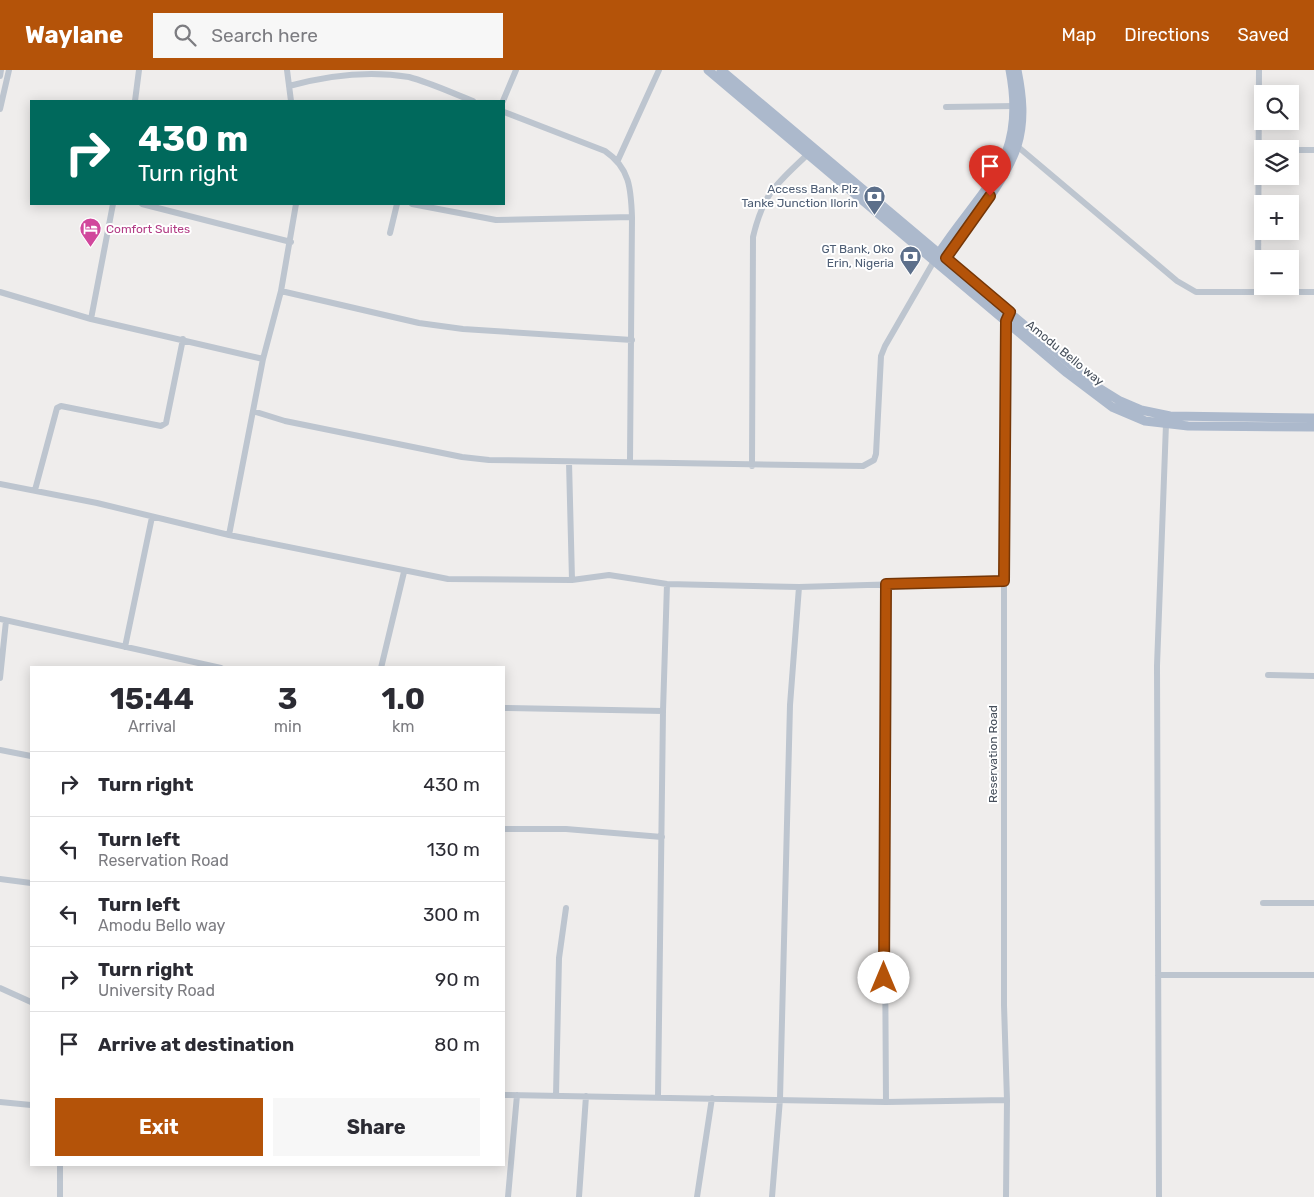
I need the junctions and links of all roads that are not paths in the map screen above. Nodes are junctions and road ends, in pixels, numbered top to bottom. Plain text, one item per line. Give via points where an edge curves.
1 (9, 70) edge
2 (139, 70) edge
3 (287, 70) edge
4 (516, 70) edge
5 (659, 70) edge
6 (708, 70) edge
7 (721, 70) edge
8 (1010, 70) edge
9 (1017, 70) edge
10 (1259, 70) edge
11 (289, 86) junction
12 (135, 100) edge
13 (291, 100) edge
14 (471, 100) edge
15 (503, 100) edge
16 (1016, 106) junction
17 (946, 107) dead end
18 (0, 109) edge
19 (505, 112) edge
20 (1260, 140) edge
21 (1017, 146) junction
22 (1299, 150) edge
23 (1314, 150) edge
24 (807, 155) junction
25 (618, 160) junction
26 (1260, 185) edge
27 (113, 205) edge
28 (146, 205) edge
29 (296, 205) edge
30 (397, 205) edge
31 (417, 205) edge
32 (632, 217) junction
33 (390, 233) dead end
34 (291, 242) junction
35 (1259, 250) edge
36 (938, 261) junction
37 (281, 291) junction
38 (0, 292) edge
39 (1254, 292) edge
40 (1299, 292) edge
41 (1314, 292) edge
42 (1008, 317) junction
43 (91, 319) junction
44 (183, 339) junction
45 (632, 340) junction
46 (263, 359) junction
47 (253, 411) junction
48 (1314, 418) edge
49 (1166, 424) junction
50 (1314, 426) edge
51 (630, 461) junction
52 (569, 462) junction
53 (752, 466) junction
54 (0, 484) edge
55 (35, 490) junction
56 (152, 517) junction
57 (229, 535) junction
58 (404, 572) junction
59 (572, 580) junction
60 (1004, 581) junction
61 (667, 584) junction
62 (886, 584) junction
63 (799, 587) junction
64 (3, 620) edge
65 (125, 647) junction
66 (212, 666) edge
67 (381, 666) edge
68 (1268, 675) dead end
69 (1314, 676) edge
70 (0, 678) edge
71 (505, 708) edge
72 (663, 711) junction
73 (0, 750) edge
74 (30, 756) edge
75 (505, 829) edge
76 (662, 837) junction
77 (0, 879) edge
78 (30, 883) edge
79 (1262, 903) dead end
80 (1314, 903) edge
81 (566, 908) dead end
82 (1158, 975) junction
83 (1314, 975) edge
84 (0, 988) edge
85 (30, 1002) edge
86 (505, 1094) edge
87 (517, 1095) junction
88 (556, 1096) junction
89 (586, 1096) junction
90 (658, 1097) junction
91 (712, 1098) junction
92 (780, 1099) junction
93 (1007, 1100) junction
94 (0, 1102) edge
95 (886, 1102) junction
96 (30, 1105) edge
97 (60, 1166) edge
98 (60, 1197) edge
99 (508, 1197) edge
100 (579, 1197) edge
101 (697, 1197) edge
102 (772, 1197) edge
103 (1006, 1197) edge
104 (1158, 1197) edge

1 - 18 street
2 - 12 street
3 - 11 street
4 - 15 street
5 - 25 street
6 - 24 main road, Amodu Bello way
7 - 36 main road, Amodu Bello way
8 - 16 main road
9 - 21 main road via 1022,107
10 - 20 street
11 - 13 street
11 - 14 street via 332,74 358,70 386,71 409,76
16 - 17 street
16 - 36 main road via 1012,136 999,170
19 - 25 street via 605,151
21 - 36 main road via 990,196
21 - 39 street via 1188,288 1196,292
22 - 23 street
24 - 36 main road, Amodu Bello way
24 - 53 street via 772,188 753,237
25 - 32 street via 629,182
26 - 35 street
27 - 43 street
28 - 34 street
29 - 34 street
30 - 33 street
31 - 32 street via 496,220
32 - 45 street
34 - 37 street
36 - 42 main road, Amodu Bello way
36 - 53 street via 884,346 874,460 856,467
37 - 45 street via 419,323
37 - 46 street
38 - 43 street
40 - 41 street
42 - 48 main road, Amodu Bello way via 1099,388 1141,410 1170,416
42 - 49 main road, Amodu Bello way via 1067,373 1112,407 1130,416
42 - 60 street, Reservation Road
43 - 44 street
44 - 46 street
44 - 55 street via 166,423 161,426 61,406 57,408
45 - 51 street
46 - 47 street
47 - 52 street via 285,421 462,457
47 - 57 street
49 - 50 main road, Amodu Bello way
49 - 82 street via 1157,666
51 - 52 street
51 - 53 street
52 - 59 street
54 - 55 street
55 - 56 street
56 - 57 street
56 - 65 street
57 - 58 street
58 - 59 street via 448,579
58 - 67 street
59 - 61 street via 609,576
60 - 62 street
60 - 93 street, Reservation Road
61 - 63 street
61 - 72 street
62 - 63 street
62 - 95 street
63 - 92 street via 790,705
64 - 65 street
64 - 70 street
65 - 66 street
68 - 69 street
71 - 72 street
72 - 76 street
73 - 74 street
75 - 76 street via 566,829
76 - 90 street
77 - 78 street
79 - 80 street
81 - 88 street via 559,958
82 - 83 street
82 - 104 street
84 - 85 street
86 - 87 street
87 - 88 street
87 - 99 street
88 - 89 street
89 - 90 street
89 - 100 street
90 - 91 street
91 - 92 street
91 - 101 street
92 - 95 street
92 - 102 street
93 - 95 street
93 - 103 street, Reservation Road
94 - 96 street
97 - 98 street

